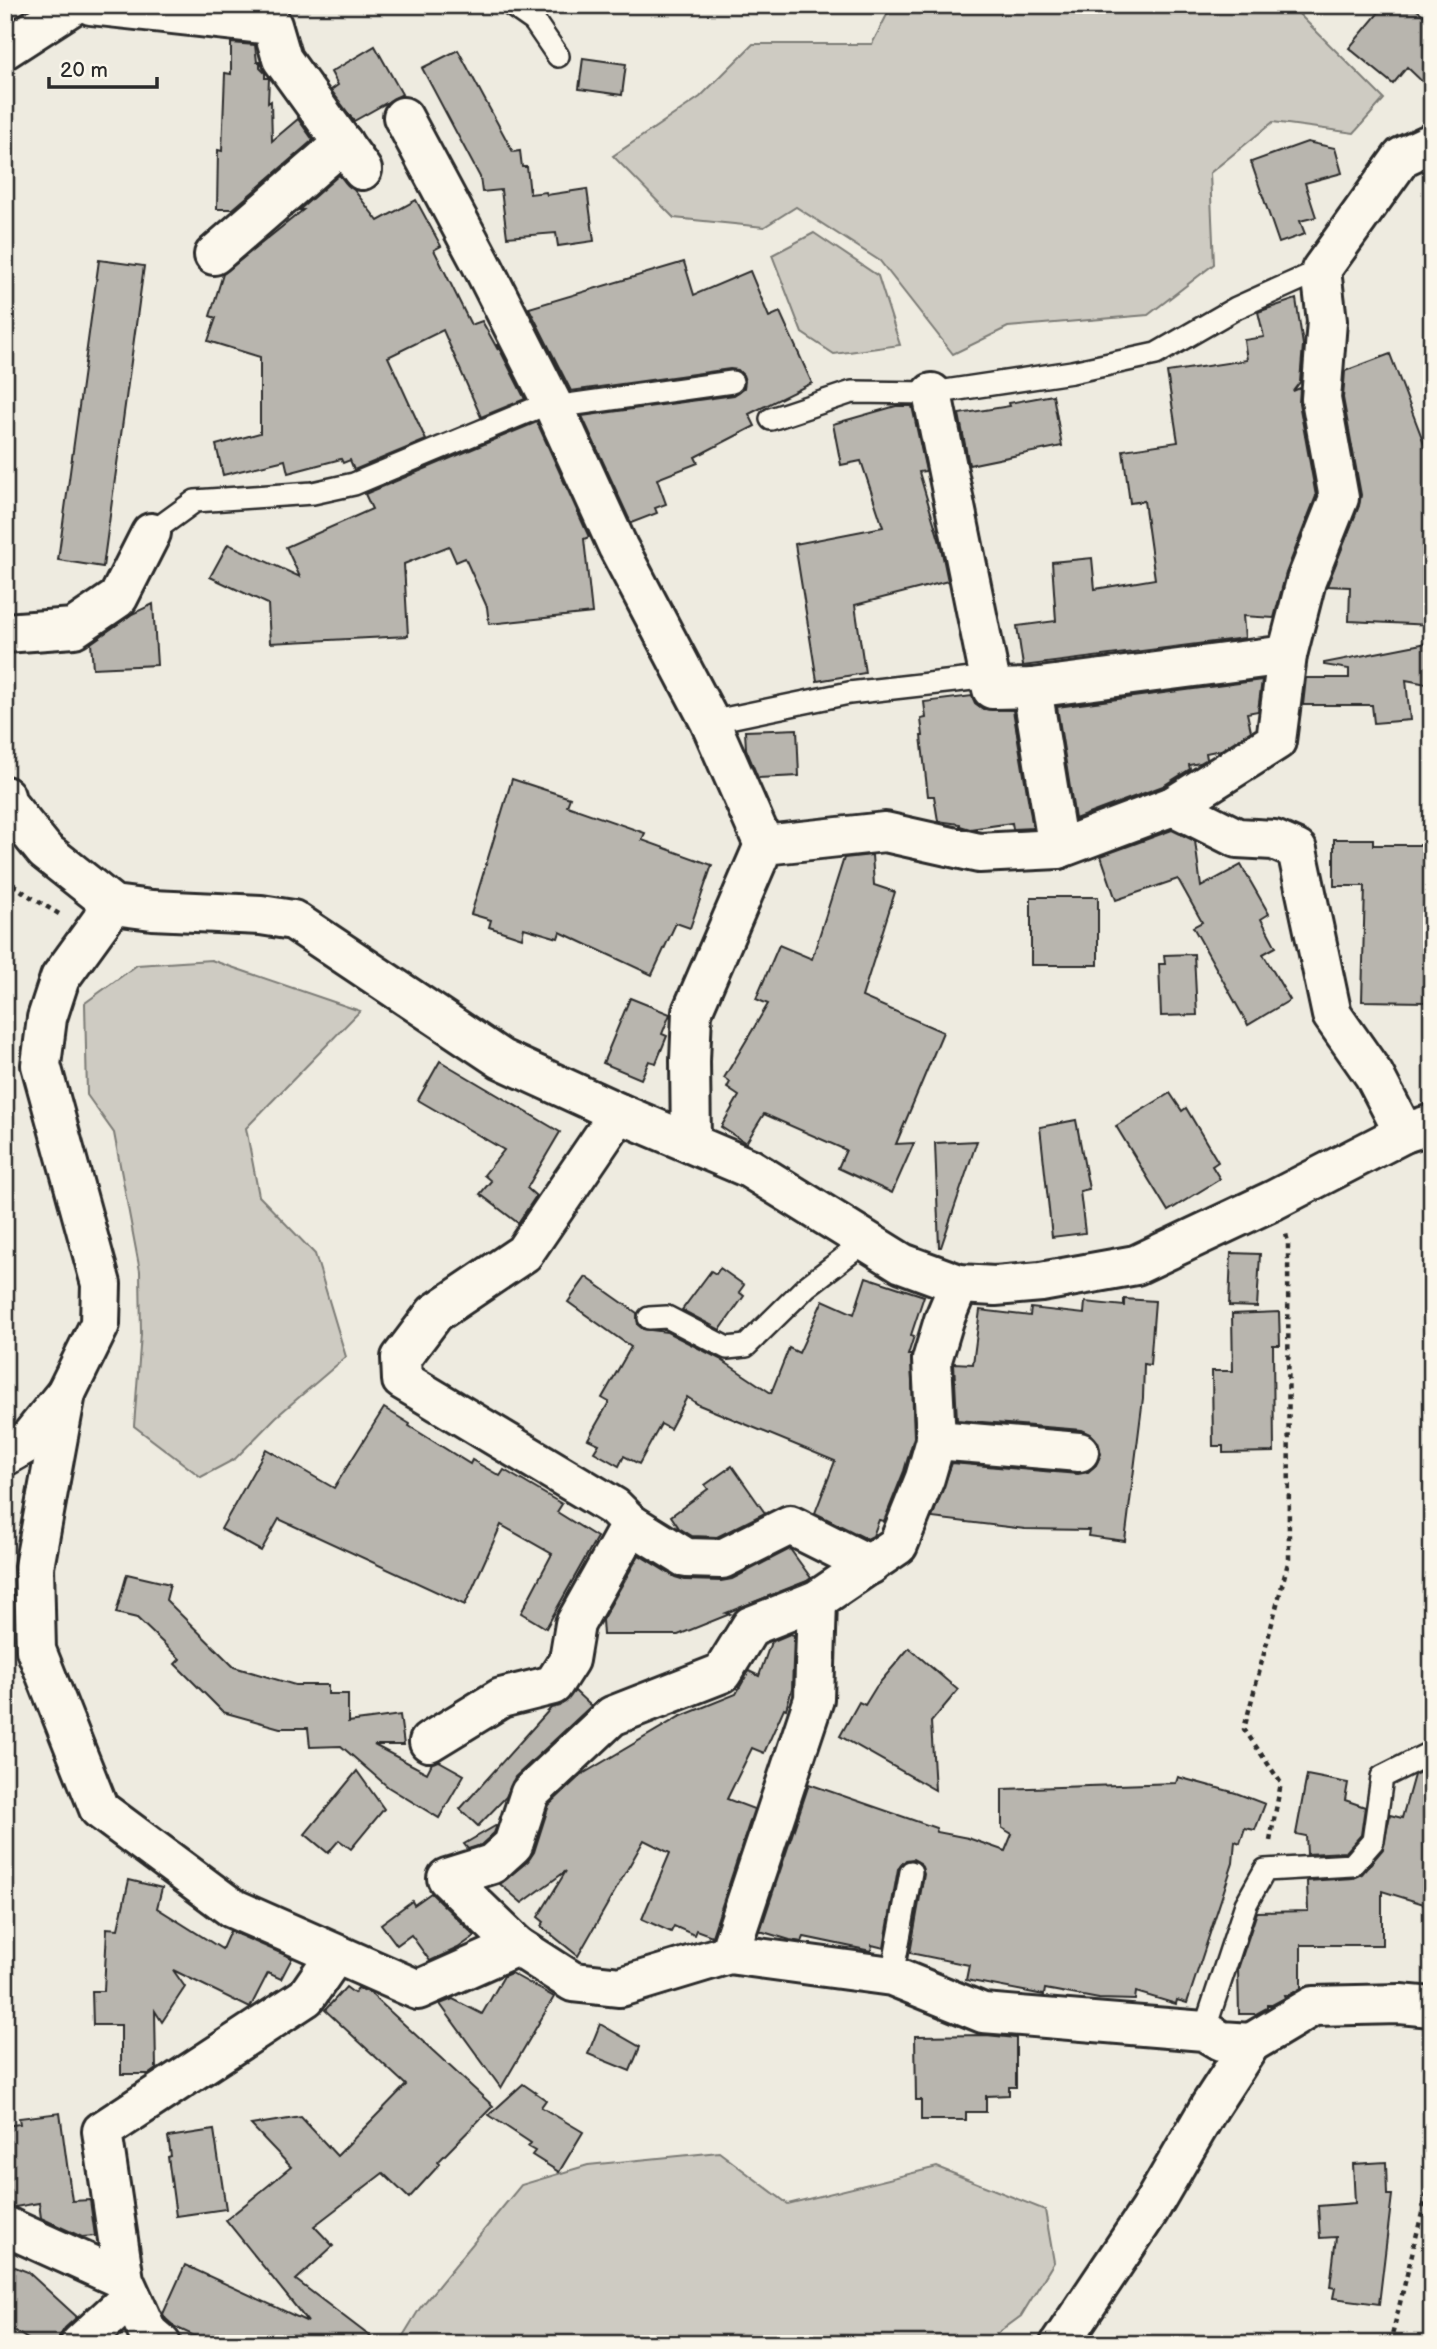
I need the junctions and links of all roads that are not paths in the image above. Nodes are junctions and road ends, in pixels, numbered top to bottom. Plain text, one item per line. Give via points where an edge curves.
1 (74, 5) edge
2 (91, 5) edge
3 (511, 5) edge
4 (5, 49) edge
5 (558, 56) dead end
6 (403, 117) dead end
7 (1432, 143) edge
8 (214, 255) dead end
9 (1321, 270) junction
10 (732, 382) dead end
11 (932, 393) junction
12 (554, 407) junction
13 (771, 419) dead end
14 (151, 533) joint
15 (5, 633) edge
16 (1287, 655) junction
17 (990, 677) junction
18 (1032, 688) junction
19 (710, 722) junction
20 (5, 796) edge
21 (1173, 806) junction
22 (764, 845) junction
23 (1058, 849) junction
24 (113, 905) junction
25 (619, 1113) junction
26 (1418, 1129) edge
27 (691, 1143) junction
28 (866, 1241) junction
29 (959, 1284) junction
30 (649, 1318) dead end
31 (65, 1393) junction
32 (936, 1440) junction
33 (1079, 1452) dead end
34 (5, 1456) edge
35 (631, 1524) junction
36 (870, 1565) junction
37 (817, 1600) junction
38 (429, 1742) dead end
39 (1432, 1752) edge
40 (911, 1872) dead end
41 (517, 1946) junction
42 (729, 1954) junction
43 (335, 1955) junction
44 (892, 1976) junction
45 (1432, 2007) edge
46 (1204, 2032) junction
47 (1251, 2043) junction
48 (5, 2226) edge
49 (127, 2289) junction
50 (80, 2344) edge
51 (162, 2344) edge
52 (1060, 2344) edge

1 - 4 street
2 - 8 street via 272,25 282,60 353,157
3 - 5 lane via 534,21
6 - 12 street
7 - 9 street via 1402,157
9 - 11 lane via 1236,308 1156,354
9 - 16 street via 1326,321 1321,399 1339,498 1306,581
10 - 12 lane
11 - 13 lane via 852,392
11 - 17 street
12 - 14 lane via 539,407 354,484 313,494 195,501
12 - 19 street via 618,547
14 - 15 street via 118,598 74,628
16 - 18 street
16 - 21 street via 1276,741
17 - 18 street via 992,689
17 - 19 lane via 849,693
18 - 23 street
19 - 22 street
20 - 24 street via 45,851
21 - 23 street
21 - 26 street via 1237,838 1274,840 1297,850 1332,1015
22 - 23 street via 885,832 979,853
22 - 27 street via 692,1012
24 - 25 street via 293,920 501,1059
24 - 31 street via 60,978 47,1018 41,1065 101,1284 100,1324
25 - 27 street
25 - 35 street via 524,1253 435,1313 401,1358 402,1380 614,1507
26 - 29 street via 1136,1265 1041,1282
27 - 28 street via 749,1168
28 - 29 street via 902,1263
28 - 30 lane via 806,1287 746,1346 727,1348 667,1317
29 - 32 street via 932,1360
31 - 34 street via 24,1445
31 - 43 street via 34,1567 36,1650 99,1809 232,1908
32 - 33 street
32 - 36 street via 898,1545
35 - 36 street via 686,1558 722,1559 790,1525
35 - 38 street via 575,1624 569,1660 553,1685 501,1698
36 - 37 street
37 - 41 street via 751,1626 722,1673 612,1716 530,1793 513,1845 492,1864 447,1878
37 - 42 street via 814,1699
39 - 46 lane via 1382,1777 1373,1842 1352,1865 1265,1870 1246,1904
40 - 44 lane
41 - 42 street via 573,1982 620,1987
41 - 43 street via 418,1990
42 - 44 street
43 - 49 street via 306,1997 102,2131
44 - 46 street via 983,2013
45 - 47 street via 1313,2006
46 - 47 street via 1220,2040
47 - 52 street via 1149,2211
48 - 49 street
49 - 50 street
49 - 51 street via 148,2333

